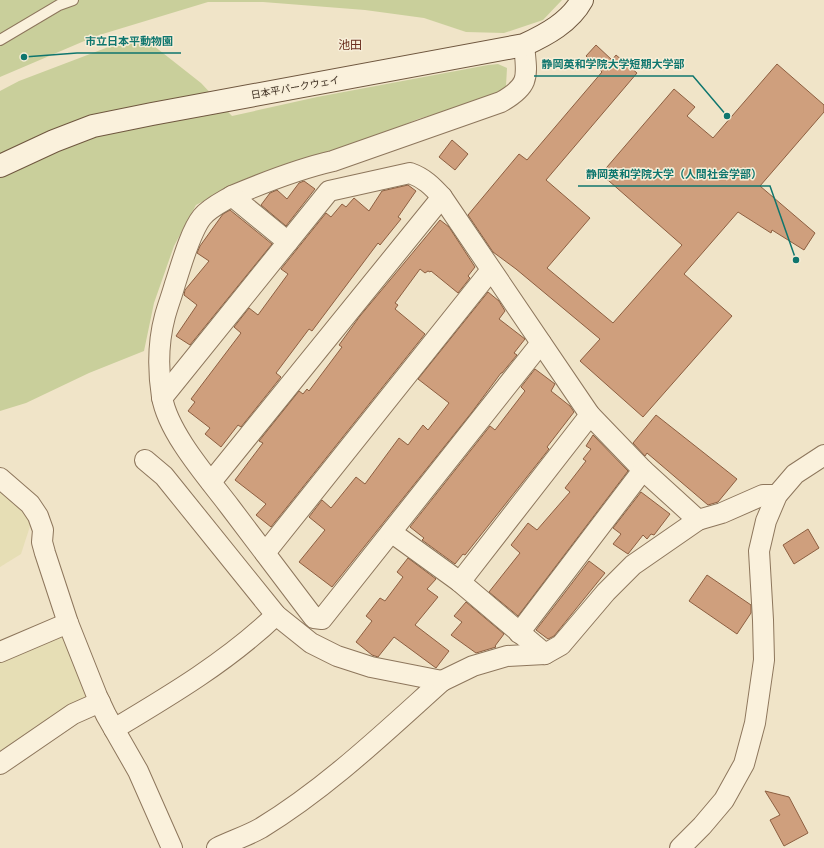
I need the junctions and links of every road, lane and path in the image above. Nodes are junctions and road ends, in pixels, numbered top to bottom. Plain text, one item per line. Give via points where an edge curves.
1 (73, 0) edge
2 (582, 0) edge
3 (0, 40) edge
4 (524, 45) junction
5 (0, 166) edge
6 (232, 196) junction
7 (442, 197) junction
8 (288, 242) junction
9 (492, 270) junction
10 (541, 343) junction
11 (162, 398) junction
12 (590, 415) junction
13 (824, 455) edge
14 (145, 460) dead end
15 (642, 470) junction
16 (0, 478) edge
17 (211, 482) junction
18 (777, 495) junction
19 (698, 520) junction
20 (391, 532) junction
21 (265, 553) junction
22 (460, 582) junction
23 (276, 615) junction
24 (68, 623) junction
25 (519, 633) junction
26 (0, 652) edge
27 (545, 654) junction
28 (442, 681) junction
29 (100, 702) junction
30 (114, 729) junction
31 (0, 764) edge
32 (172, 848) edge
33 (217, 848) edge
34 (680, 848) edge

1 - 3 lane
2 - 4 street, 日本平パークウェイ via 577,9 558,26
4 - 5 street, 日本平パークウェイ via 93,126
4 - 6 street via 526,78 513,95 500,102 333,161 277,177
6 - 8 street
6 - 11 street via 202,217 184,256 165,318 161,343 159,368
7 - 8 street via 427,181 410,173 329,191
7 - 9 street
7 - 17 street
8 - 11 street
9 - 10 street
9 - 21 street
10 - 12 street
10 - 20 street
11 - 17 street via 167,416 178,437
12 - 15 street
12 - 22 street
13 - 18 street via 795,474
14 - 23 street via 164,476
15 - 19 street
15 - 25 street
16 - 24 street via 30,504 38,516 43,530 42,542 45,553
17 - 21 street
18 - 19 street via 763,495 722,514
18 - 34 street via 766,521 758,551 764,660 755,723 744,764 724,800
19 - 27 street via 633,565 606,592 561,645
20 - 21 street via 322,619 314,618
20 - 22 street
22 - 25 street
23 - 28 street via 311,643 337,656 371,667
23 - 30 street via 222,661
24 - 26 street
24 - 29 street
25 - 27 street
27 - 28 street via 507,656 473,666
28 - 33 street via 349,765 311,794 260,828
29 - 30 street
29 - 31 street via 72,714
30 - 32 street via 138,771

